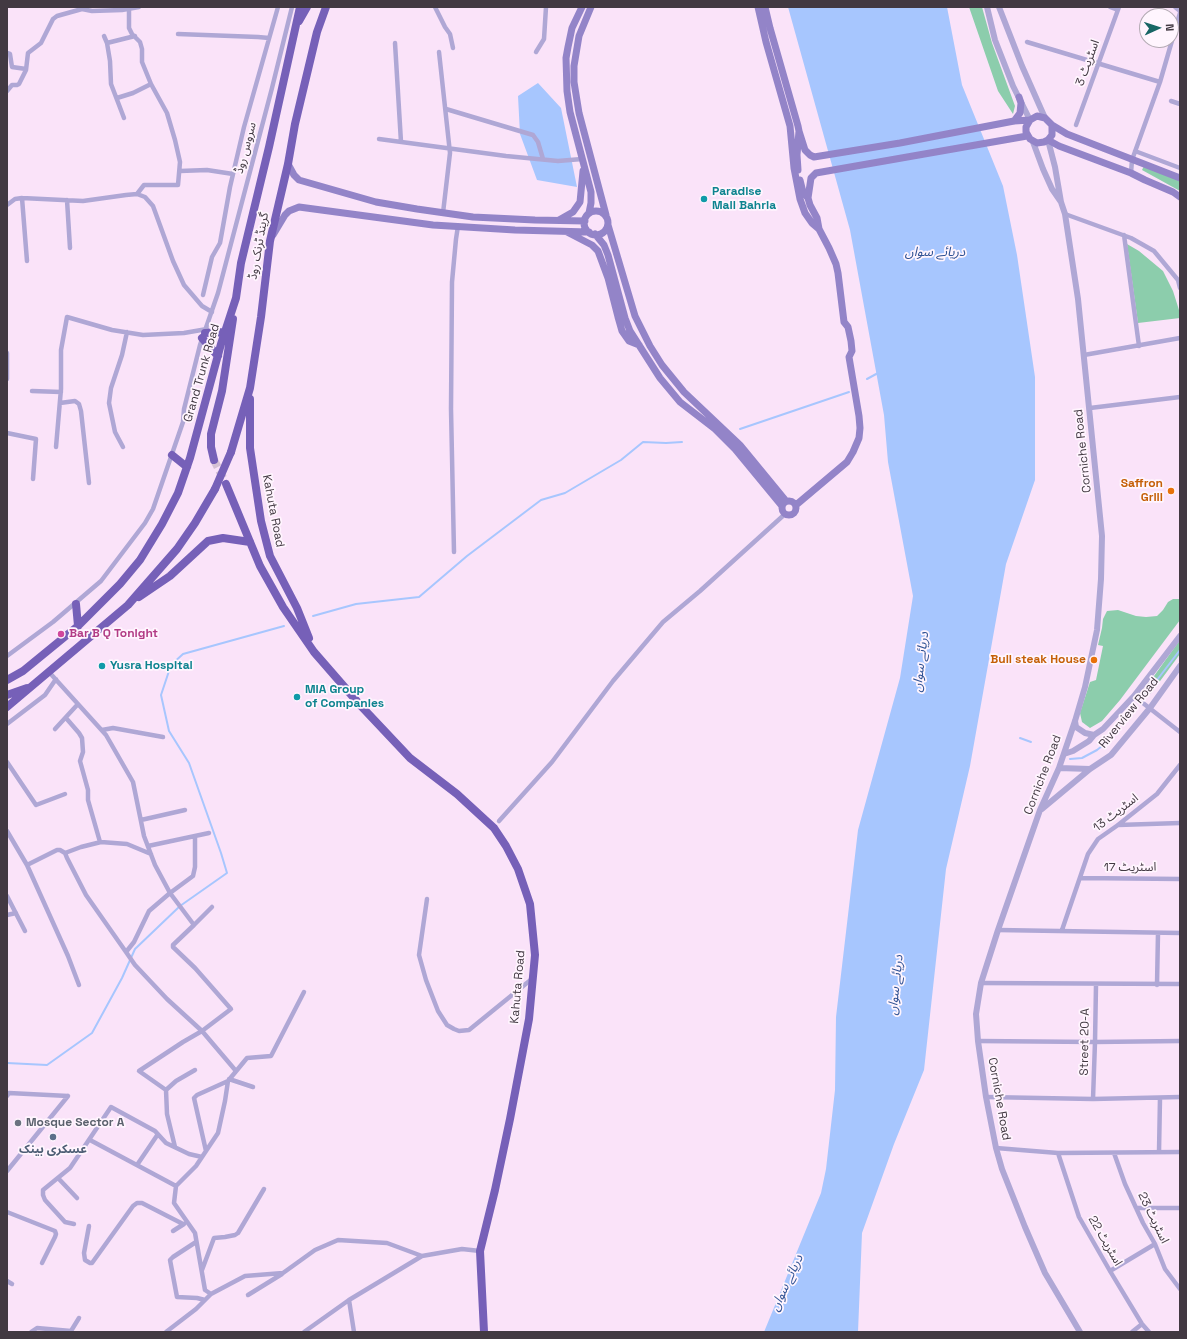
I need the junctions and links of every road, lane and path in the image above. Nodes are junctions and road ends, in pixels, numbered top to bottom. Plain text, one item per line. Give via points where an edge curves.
1 (139, 7) edge
2 (278, 7) edge
3 (292, 7) edge
4 (300, 7) edge
5 (307, 7) edge
6 (320, 7) edge
7 (326, 7) edge
8 (435, 7) edge
9 (546, 7) edge
10 (582, 7) edge
11 (591, 7) edge
12 (758, 7) edge
13 (765, 7) edge
14 (987, 7) edge
15 (999, 7) edge
16 (1110, 7) edge
17 (1175, 7) edge
18 (81, 8) edge
19 (129, 9) junction
20 (1118, 9) edge
21 (1180, 12) edge
22 (295, 29) junction
23 (317, 32) junction
24 (178, 34) dead end
25 (104, 36) dead end
26 (135, 36) junction
27 (269, 38) junction
28 (1027, 42) dead end
29 (107, 43) junction
30 (395, 43) dead end
31 (453, 48) dead end
32 (439, 52) dead end
33 (536, 52) dead end
34 (7, 53) edge
35 (1099, 64) junction
36 (26, 69) junction
37 (1160, 82) junction
38 (151, 84) junction
39 (7, 92) edge
40 (1019, 97) junction
41 (117, 98) junction
42 (1171, 101) dead end
43 (1180, 104) edge
44 (446, 109) junction
45 (124, 118) dead end
46 (1045, 118) junction
47 (1030, 120) junction
48 (1012, 122) junction
49 (1052, 125) junction
50 (1076, 125) dead end
51 (799, 131) junction
52 (1027, 136) junction
53 (379, 139) dead end
54 (1048, 140) junction
55 (402, 142) junction
56 (1033, 142) junction
57 (450, 148) junction
58 (1135, 151) junction
59 (543, 159) junction
60 (1132, 160) junction
61 (583, 162) junction
62 (288, 164) junction
63 (1180, 168) edge
64 (180, 171) junction
65 (1131, 173) junction
66 (233, 174) junction
67 (1180, 178) edge
68 (137, 194) junction
69 (1180, 197) edge
70 (22, 198) junction
71 (808, 198) junction
72 (67, 200) junction
73 (1061, 202) junction
74 (7, 205) edge
75 (443, 213) junction
76 (589, 213) junction
77 (1065, 214) junction
78 (606, 215) junction
79 (559, 220) junction
80 (585, 221) junction
81 (608, 225) junction
82 (458, 226) junction
83 (819, 230) junction
84 (564, 231) junction
85 (592, 233) junction
86 (1124, 235) junction
87 (270, 241) junction
88 (70, 248) dead end
89 (27, 261) dead end
90 (1179, 279) edge
91 (1180, 288) edge
92 (203, 295) dead end
93 (236, 298) junction
94 (212, 312) junction
95 (127, 332) junction
96 (225, 332) junction
97 (205, 333) junction
98 (1180, 338) edge
99 (639, 345) junction
100 (1139, 346) junction
101 (7, 353) edge
102 (1084, 355) junction
103 (218, 356) junction
104 (7, 379) edge
105 (250, 388) junction
106 (32, 391) dead end
107 (61, 392) junction
108 (1180, 397) edge
109 (60, 403) junction
110 (1090, 408) junction
111 (7, 433) edge
112 (56, 447) dead end
113 (123, 447) dead end
114 (172, 455) junction
115 (214, 460) tunnel mouth
116 (187, 467) junction
117 (33, 479) dead end
118 (89, 483) dead end
119 (226, 484) tunnel mouth
120 (784, 504) junction
121 (796, 505) junction
122 (785, 514) junction
123 (250, 542) junction
124 (454, 552) dead end
125 (76, 604) junction
126 (128, 605) junction
127 (78, 626) junction
128 (1180, 636) edge
129 (314, 652) junction
130 (7, 656) edge
131 (1180, 666) edge
132 (23, 671) junction
133 (49, 672) junction
134 (56, 679) junction
135 (7, 680) edge
136 (7, 684) edge
137 (32, 687) junction
138 (7, 695) edge
139 (1134, 696) junction
140 (78, 704) junction
141 (7, 707) edge
142 (1150, 708) junction
143 (66, 718) junction
144 (1075, 721) junction
145 (7, 724) edge
146 (55, 729) dead end
147 (102, 730) junction
148 (1180, 732) edge
149 (1094, 735) junction
150 (163, 737) dead end
151 (1064, 754) junction
152 (7, 762) edge
153 (1180, 765) edge
154 (1059, 768) junction
155 (1090, 769) junction
156 (65, 794) dead end
157 (185, 810) dead end
158 (1040, 810) junction
159 (141, 820) junction
160 (499, 821) dead end
161 (1180, 823) edge
162 (1118, 825) junction
163 (7, 831) edge
164 (208, 833) dead end
165 (195, 836) junction
166 (100, 842) junction
167 (148, 846) junction
168 (65, 853) junction
169 (151, 854) junction
170 (27, 865) junction
171 (1080, 878) junction
172 (1180, 879) edge
173 (170, 893) junction
174 (7, 896) edge
175 (427, 899) dead end
176 (212, 907) dead end
177 (16, 913) junction
178 (7, 914) edge
179 (194, 925) junction
180 (998, 930) junction
181 (1062, 930) junction
182 (25, 931) dead end
183 (1158, 933) junction
184 (1180, 933) edge
185 (127, 954) junction
186 (533, 978) junction
187 (981, 983) junction
188 (1180, 984) edge
189 (79, 985) dead end
190 (1096, 985) junction
191 (1157, 985) junction
192 (304, 992) dead end
193 (202, 1031) junction
194 (978, 1041) junction
195 (1180, 1041) edge
196 (1096, 1042) junction
197 (195, 1070) dead end
198 (236, 1071) junction
199 (228, 1080) junction
200 (253, 1087) dead end
201 (166, 1090) junction
202 (7, 1096) edge
203 (986, 1097) junction
204 (1180, 1097) edge
205 (1160, 1098) junction
206 (1093, 1099) junction
207 (158, 1134) junction
208 (90, 1140) junction
209 (175, 1147) junction
210 (996, 1148) junction
211 (206, 1151) junction
212 (1159, 1152) junction
213 (1180, 1152) edge
214 (1058, 1153) junction
215 (1114, 1153) junction
216 (202, 1157) junction
217 (137, 1165) junction
218 (7, 1171) edge
219 (58, 1178) junction
220 (176, 1186) junction
221 (264, 1189) dead end
222 (77, 1198) dead end
223 (1136, 1208) junction
224 (1180, 1208) edge
225 (7, 1212) edge
226 (185, 1223) junction
227 (74, 1224) dead end
228 (89, 1226) dead end
229 (173, 1231) dead end
230 (196, 1242) junction
231 (1155, 1244) junction
232 (480, 1251) junction
233 (422, 1256) junction
234 (42, 1263) dead end
235 (202, 1271) junction
236 (1110, 1271) junction
237 (283, 1273) junction
238 (7, 1281) edge
239 (12, 1284) dead end
240 (1180, 1289) edge
241 (211, 1294) junction
242 (248, 1295) dead end
243 (205, 1300) junction
244 (349, 1300) junction
245 (79, 1318) dead end
246 (1142, 1324) junction
247 (31, 1332) edge
248 (166, 1332) edge
249 (304, 1332) edge
250 (354, 1332) edge
251 (484, 1332) edge
252 (1080, 1332) edge
253 (1132, 1332) edge
254 (1148, 1332) edge

1 - 19 street
2 - 27 street
3 - 94 street, سروس روڈ
4 - 22 highway, Grand Trunk Road
5 - 22 highway
6 - 23 highway
7 - 23 highway, گرینڈ ٹرنک روڈ
8 - 31 street via 450,34
9 - 33 street via 544,39
10 - 61 main road via 572,28 566,58 566,75 570,112
11 - 78 main road via 579,36 574,82 578,112
12 - 83 main road via 790,126 797,190 806,213
13 - 51 main road
14 - 40 street via 995,40
15 - 46 street
16 - 20 street
17 - 21 street
18 - 19 street via 92,11
18 - 36 street via 57,16 53,20 41,43 28,53
19 - 26 street via 129,28
20 - 35 street, اسٹریٹ 3
21 - 37 street
22 - 93 highway, Grand Trunk Road via 241,263
23 - 62 highway, گرینڈ ٹرنک روڈ
24 - 27 street
25 - 29 street
26 - 29 street
26 - 38 street via 140,42 142,62
27 - 66 street
28 - 35 street
29 - 41 street via 111,84
30 - 55 street
32 - 44 street
34 - 36 street via 10,54 12,67
35 - 37 street
35 - 50 street, اسٹریٹ 3
36 - 39 street via 19,84 12,85
37 - 58 street
38 - 41 street
38 - 64 street via 167,113
40 - 47 street
40 - 48 main road via 1020,112
41 - 45 street
42 - 43 street
44 - 57 street
44 - 59 street via 533,135
46 - 47 main road via 1037,116
46 - 49 main road
47 - 48 main road
47 - 52 main road via 1026,127
48 - 51 main road via 814,157 808,153
49 - 54 main road via 1053,132
49 - 60 main road via 1067,134
51 - 71 main road via 798,167 803,192
52 - 56 main road
52 - 71 main road via 821,172 811,178
53 - 55 street
54 - 56 main road via 1041,143
54 - 65 main road
54 - 73 street
55 - 57 street
56 - 73 street via 1052,190
57 - 59 street
57 - 75 street
58 - 60 street
58 - 63 street
59 - 61 street
60 - 65 street
60 - 67 main road
61 - 76 main road via 591,196
61 - 79 main road via 580,202 573,212
62 - 75 main road via 299,180 309,184 376,202
62 - 87 highway, گرینڈ ٹرنک روڈ
64 - 66 street via 207,170
64 - 68 street via 178,185 144,185
65 - 69 main road
66 - 92 street via 220,243 212,257
68 - 72 street via 83,201
68 - 94 street via 152,206 184,285 202,306
70 - 72 street
70 - 74 street via 15,199
70 - 89 street
71 - 83 main road via 817,218
72 - 88 street
73 - 77 street, Corniche Road
75 - 79 main road via 473,217
76 - 78 main road via 597,210
76 - 80 main road
77 - 86 street
77 - 102 street, Corniche Road
78 - 81 main road
79 - 80 main road
80 - 85 main road via 585,226
81 - 85 main road via 605,231
81 - 120 main road via 635,316 650,346 684,392 740,444
82 - 84 main road
82 - 87 main road via 433,225 299,206 285,215
82 - 124 street via 452,282
83 - 121 main road via 836,264 844,322 848,327 852,350 849,357 860,428 857,445 847,462
84 - 85 main road
84 - 99 main road via 592,245 599,253 622,331 629,341
85 - 99 main road via 606,249 625,318
86 - 90 street via 1154,251
86 - 100 street
87 - 105 highway, گرینڈ ٹرنک روڈ
90 - 91 street
93 - 96 highway, Grand Trunk Road
93 - 115 highway via 222,391 211,434 210,448
94 - 97 street, سروس روڈ
95 - 97 street via 142,335
95 - 107 street via 67,318 61,350
95 - 113 street via 111,388 110,403 115,432
96 - 97 highway
96 - 103 highway, Grand Trunk Road
97 - 103 highway
97 - 114 street, سروس روڈ via 184,409 183,422
98 - 100 street
99 - 120 main road via 668,389 680,402 715,429
100 - 102 street
101 - 104 street
102 - 110 street, Corniche Road
103 - 116 highway, Grand Trunk Road
105 - 126 highway, گرینڈ ٹرنک روڈ, bridge via 231,452 215,489 177,549
105 - 129 highway, Kahuta Road via 250,448 261,521 270,556 297,608
106 - 107 street
107 - 109 street
108 - 110 street
109 - 112 street
109 - 118 street via 75,401 82,412
110 - 144 street, Corniche Road via 1102,536 1101,579 1097,630
111 - 117 street via 36,439
114 - 116 highway
114 - 125 street, سروس روڈ via 153,509 145,523 101,581
116 - 127 highway, Grand Trunk Road via 178,493 140,560
119 - 123 highway, Kahuta Road
120 - 121 main road via 790,500
120 - 122 main road via 782,509
121 - 122 main road via 795,512
122 - 160 street via 663,622 613,681 552,762
123 - 126 highway via 223,538 208,541 170,576
123 - 129 highway, Kahuta Road via 283,607
125 - 127 highway
125 - 130 street, سروس روڈ
126 - 133 highway
127 - 132 highway, Grand Trunk Road
128 - 139 street, Riverview Road
129 - 186 highway, Kahuta Road via 410,758 457,794 494,828 518,869 530,904 535,955
131 - 142 street, Riverview Road
132 - 135 highway, Grand Trunk Road
132 - 136 highway
133 - 134 street
133 - 137 highway
134 - 140 street
134 - 145 street via 45,695
137 - 138 highway
137 - 141 highway
139 - 142 street
139 - 149 street, Riverview Road
140 - 143 street
140 - 147 street
142 - 148 street
142 - 155 street, Riverview Road via 1111,755
143 - 146 street
143 - 166 street via 82,738 83,752 80,761
144 - 149 street, Riverview Road via 1076,727
144 - 151 street, Corniche Road
147 - 150 street via 113,728
147 - 159 street via 133,782
149 - 151 street, Riverview Road via 1089,741
151 - 154 street, Corniche Road
152 - 156 street via 36,805
153 - 162 street, اسٹریٹ 13 via 1157,794
154 - 155 street
154 - 158 street, Corniche Road
155 - 158 street, Riverview Road
157 - 159 street
158 - 180 street, Corniche Road
159 - 167 street
161 - 162 street
162 - 171 street, اسٹریٹ 13 via 1098,839 1088,854
163 - 170 street
164 - 165 street
165 - 167 street
165 - 173 street via 193,876
166 - 168 street
166 - 169 street via 127,844
167 - 169 street
168 - 170 street via 57,850
168 - 185 street via 86,895
169 - 173 street
170 - 189 street
171 - 172 street, اسٹریٹ 17
171 - 181 street, اسٹریٹ 13
173 - 179 street
173 - 185 street via 149,911
174 - 177 street
175 - 186 street via 419,954 438,1011 447,1025 459,1031 469,1030
176 - 179 street
177 - 178 street
177 - 182 street
179 - 193 street via 173,947 231,1009
180 - 181 street
180 - 187 street, Corniche Road
181 - 183 street
183 - 184 street
183 - 191 street
185 - 193 street via 167,999
186 - 232 highway, Kahuta Road via 529,1019 510,1119
187 - 190 street
187 - 194 street, Corniche Road via 976,1014
188 - 191 street
190 - 191 street
190 - 196 street, Street 20-A
192 - 198 street via 271,1056 247,1058
193 - 198 street
193 - 201 street via 139,1071
194 - 196 street
194 - 203 street, Corniche Road
195 - 196 street
196 - 206 street, Street 20-A
197 - 201 street via 171,1084
198 - 199 street
199 - 200 street
199 - 211 street via 218,1133
199 - 211 street via 194,1098
201 - 209 street via 167,1114
202 - 218 street via 9,1093 68,1096
203 - 206 street
203 - 210 street, Corniche Road
204 - 205 street
205 - 206 street
205 - 212 street
207 - 208 street via 111,1107
207 - 209 street via 166,1143
207 - 217 street
208 - 217 street
208 - 219 street via 70,1168
209 - 216 street
210 - 214 street
210 - 252 street, Corniche Road via 1002,1169 1045,1273
211 - 216 street
212 - 213 street
212 - 215 street
214 - 215 street
214 - 236 street, اسٹریٹ 22 via 1080,1217
215 - 223 street, اسٹریٹ 23
216 - 220 street
217 - 220 street
219 - 222 street
219 - 227 street via 43,1190 43,1195 65,1222
220 - 226 street via 174,1203
221 - 235 street via 238,1233 214,1238
223 - 224 street
223 - 231 street, اسٹریٹ 23
225 - 234 street via 55,1232
226 - 228 street via 137,1203 92,1263 84,1258
226 - 229 street
226 - 230 street via 195,1233
230 - 235 street
230 - 243 street via 170,1260 177,1297
231 - 236 street
231 - 240 street, اسٹریٹ 23 via 1165,1269
232 - 233 street via 462,1249
232 - 251 highway, Kahuta Road
233 - 237 street via 387,1243 338,1240 315,1250
233 - 244 street
235 - 241 street via 205,1290
236 - 246 street, اسٹریٹ 22
237 - 241 street via 245,1276
237 - 242 street
238 - 239 street
241 - 243 street
243 - 248 street
244 - 249 street
244 - 250 street
245 - 247 street via 71,1331 37,1328
246 - 253 street
246 - 254 street, اسٹریٹ 22

